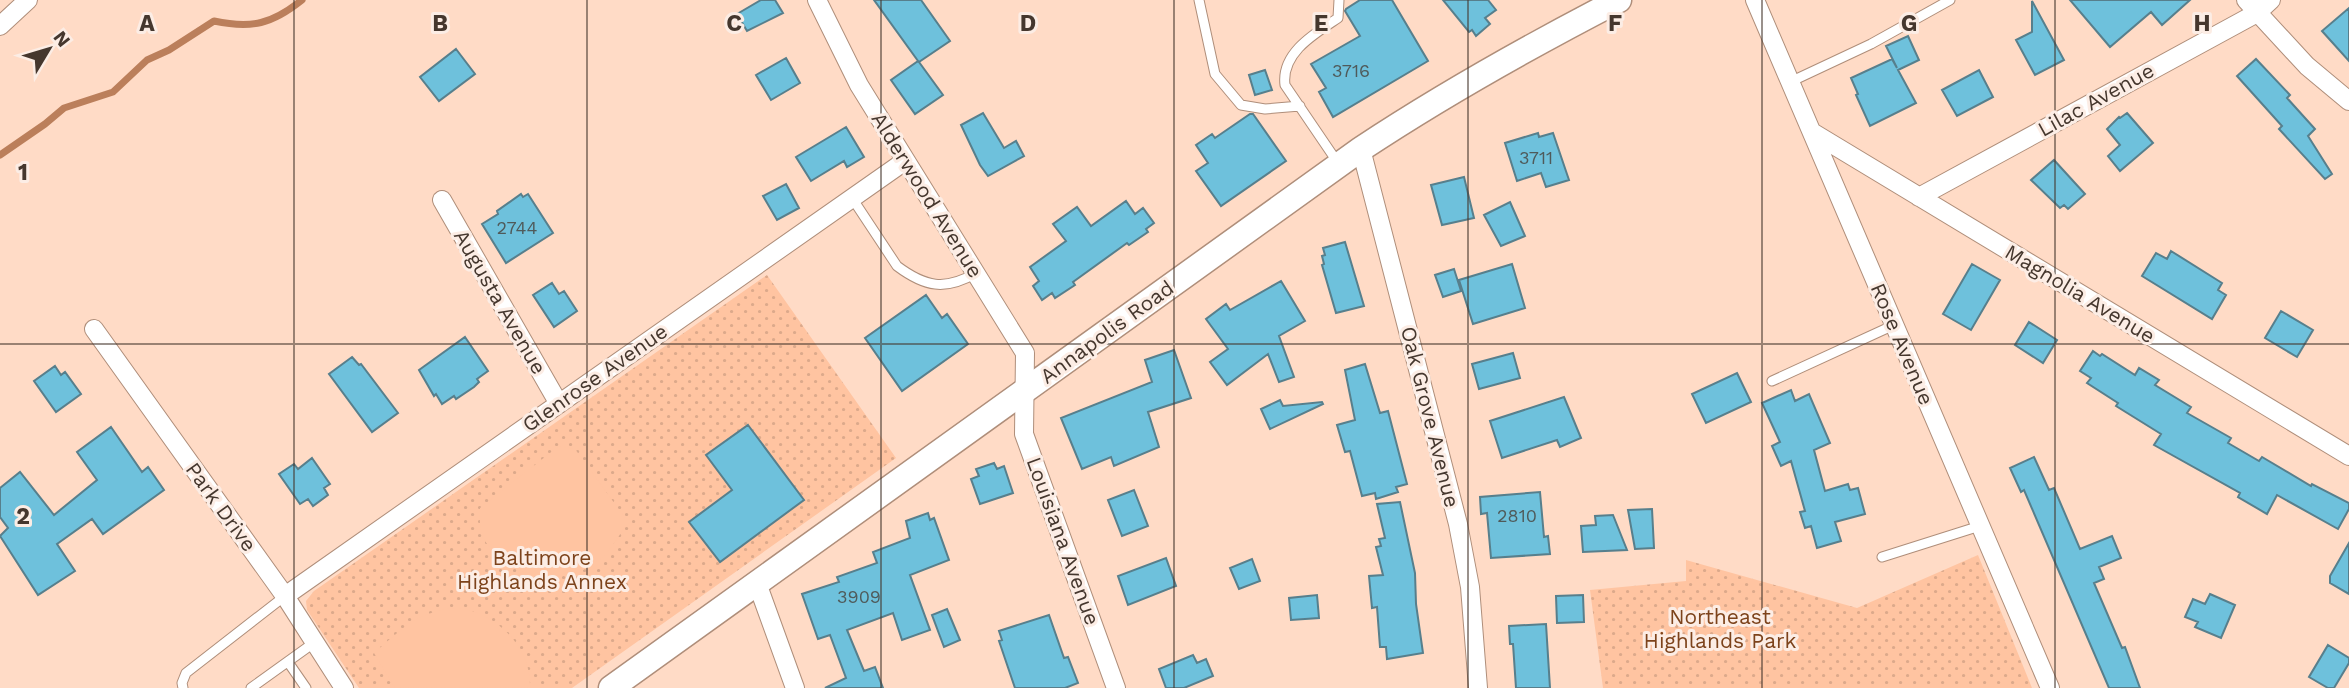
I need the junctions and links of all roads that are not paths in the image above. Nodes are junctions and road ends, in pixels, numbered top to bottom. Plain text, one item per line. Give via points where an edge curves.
1 (28, 0) edge
2 (817, 0) edge
3 (1199, 0) edge
4 (1339, 0) edge
5 (1619, 0) edge
6 (1755, 0) edge
7 (1950, 0) edge
8 (2271, 0) edge
9 (2251, 6) edge
10 (0, 26) edge
11 (1790, 82) junction
12 (2349, 101) edge
13 (1300, 106) junction
14 (1812, 132) junction
15 (1361, 149) junction
16 (905, 161) junction
17 (1339, 165) junction
18 (1919, 197) junction
19 (852, 198) junction
20 (442, 200) dead end
21 (976, 273) junction
22 (1894, 325) junction
23 (94, 329) dead end
24 (1772, 381) dead end
25 (1024, 392) junction
26 (559, 404) junction
27 (2349, 456) edge
28 (1980, 526) junction
29 (1882, 557) dead end
30 (757, 583) junction
31 (285, 596) junction
32 (315, 642) junction
33 (288, 662) junction
34 (183, 688) edge
35 (251, 688) edge
36 (306, 688) edge
37 (344, 688) edge
38 (611, 688) edge
39 (795, 688) edge
40 (1116, 688) edge
41 (1478, 688) edge
42 (2050, 688) edge

1 - 10 street
2 - 16 street, Alderwood Avenue via 859,85
3 - 13 lane via 1215,74 1241,105 1265,109
4 - 13 lane via 1338,18 1307,38 1290,60 1285,85
5 - 15 main road, Annapolis Road via 1520,51
6 - 11 street, Rose Avenue
7 - 11 lane
8 - 9 street, Lilac Avenue
9 - 12 street via 2307,66
9 - 18 street, Lilac Avenue
11 - 14 street, Rose Avenue
13 - 17 lane
14 - 18 street, Magnolia Avenue
14 - 22 street, Rose Avenue
15 - 17 main road, Annapolis Road
15 - 41 street, Oak Grove Avenue via 1458,524
16 - 19 street, Glenrose Avenue
16 - 21 street, Alderwood Avenue
17 - 25 main road, Annapolis Road
18 - 27 street, Magnolia Avenue
19 - 21 lane via 897,266 908,274 934,285 962,281
19 - 26 street, Glenrose Avenue
20 - 26 street, Augusta Avenue
21 - 25 street, Alderwood Avenue via 1025,353
22 - 24 lane
22 - 28 street, Rose Avenue
23 - 31 street, Park Drive
25 - 30 main road, Annapolis Road
25 - 40 street, Louisiana Avenue via 1024,434
26 - 31 street, Glenrose Avenue
28 - 29 lane
28 - 42 street, Rose Avenue
30 - 38 main road, Annapolis Road
30 - 39 street
31 - 32 street, Park Drive
31 - 34 lane via 186,673
32 - 33 lane
32 - 37 street, Park Drive
33 - 35 lane
33 - 36 lane

